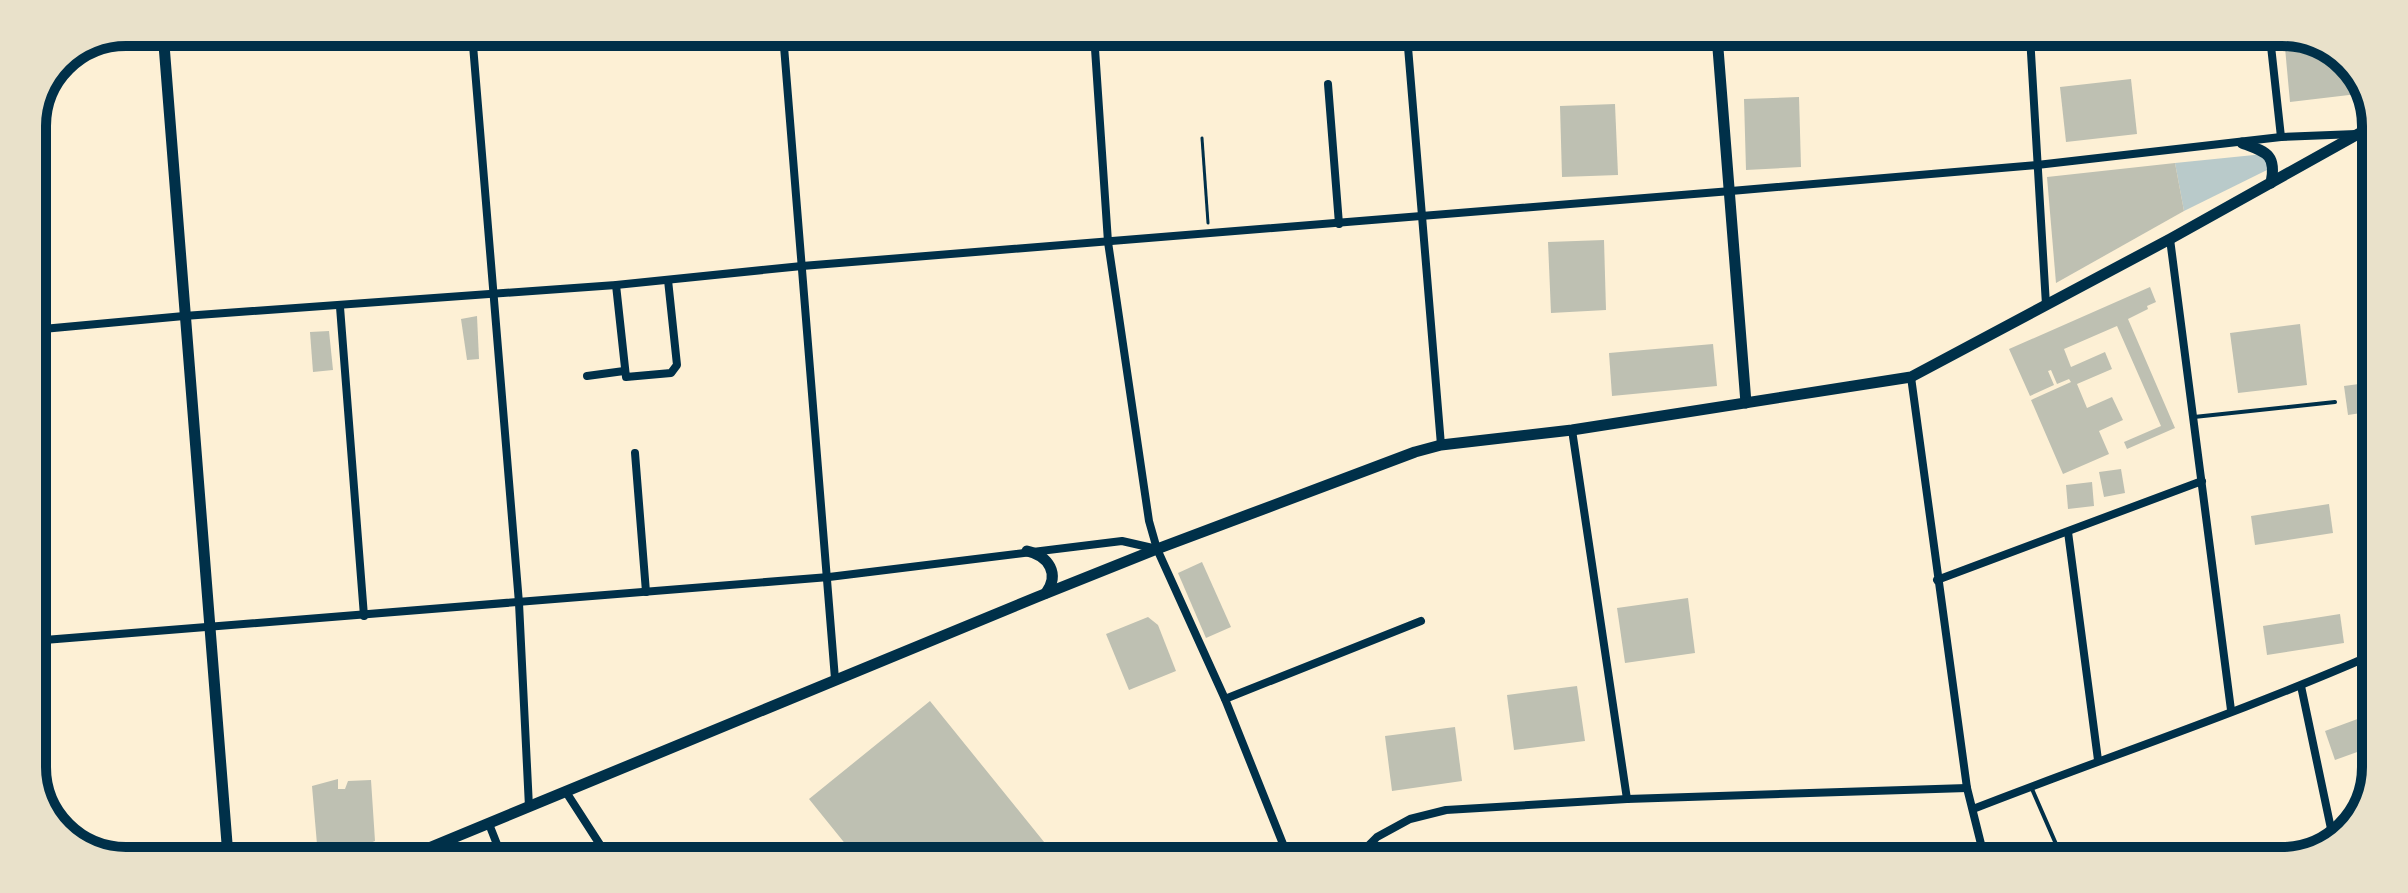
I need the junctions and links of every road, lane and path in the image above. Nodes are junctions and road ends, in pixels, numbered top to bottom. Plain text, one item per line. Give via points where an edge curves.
1 (164, 46) edge
2 (473, 46) edge
3 (784, 46) edge
4 (1095, 46) edge
5 (1408, 46) edge
6 (1718, 46) edge
7 (2031, 46) edge
8 (2271, 46) edge
9 (1328, 84) dead end
10 (2362, 131) edge
11 (2357, 134) junction
12 (2281, 137) junction
13 (1202, 138) dead end
14 (2242, 143) junction
15 (2037, 165) junction
16 (2271, 183) junction
17 (1731, 191) junction
18 (1422, 217) junction
19 (1339, 224) junction
20 (1209, 234) junction
21 (2170, 239) junction
22 (1108, 242) junction
23 (802, 266) junction
24 (668, 280) junction
25 (616, 285) junction
26 (492, 294) junction
27 (2046, 305) junction
28 (340, 307) junction
29 (184, 316) junction
30 (46, 329) edge
31 (624, 371) junction
32 (587, 376) dead end
33 (1911, 377) junction
34 (2335, 402) dead end
35 (1746, 403) junction
36 (2194, 417) junction
37 (1572, 430) junction
38 (1441, 445) junction
39 (635, 453) dead end
40 (2202, 481) junction
41 (2068, 532) junction
42 (1157, 549) junction
43 (1027, 551) junction
44 (829, 577) junction
45 (1937, 580) junction
46 (646, 592) junction
47 (1045, 594) junction
48 (519, 603) junction
49 (364, 616) junction
50 (1421, 621) dead end
51 (210, 629) junction
52 (46, 640) edge
53 (2362, 659) edge
54 (835, 679) junction
55 (2301, 686) junction
56 (1225, 699) junction
57 (2231, 710) junction
58 (2098, 760) junction
59 (2031, 787) junction
60 (1967, 788) junction
61 (566, 792) junction
62 (1627, 799) junction
63 (529, 807) junction
64 (1973, 809) junction
65 (489, 824) junction
66 (2331, 830) edge
67 (227, 847) edge
68 (432, 847) edge
69 (498, 847) edge
70 (602, 847) edge
71 (1284, 847) edge
72 (1367, 847) edge
73 (1982, 847) edge
74 (2057, 847) edge

1 - 29 street
2 - 26 street
3 - 23 street
4 - 22 street
5 - 18 street
6 - 17 street
7 - 15 street
8 - 12 street
9 - 19 street
10 - 11 street
11 - 12 street
11 - 16 street
12 - 14 street
13 - 20 path
14 - 15 street
14 - 16 street via 2270,158
15 - 17 street
15 - 27 street
16 - 21 street
17 - 18 street
17 - 35 street
18 - 19 street
18 - 38 street
19 - 20 street
20 - 22 street
21 - 27 street
21 - 36 street
22 - 23 street
22 - 42 street
23 - 24 street
23 - 44 street
24 - 25 street
24 - 31 street via 676,369 628,378
25 - 26 street
25 - 31 street
26 - 28 street
26 - 48 street
27 - 33 street
28 - 29 street
28 - 49 street
29 - 30 street
29 - 51 street
31 - 32 street
33 - 35 street
33 - 45 street
34 - 36 lane
35 - 37 street
36 - 40 street
37 - 38 street
37 - 62 street
38 - 42 street
39 - 46 street
40 - 41 street
40 - 57 street
41 - 45 street
41 - 58 street
42 - 43 street via 1122,541
42 - 47 street
42 - 56 street
43 - 44 street
43 - 47 street via 1042,556 1052,570
44 - 46 street
44 - 54 street
45 - 60 street
46 - 48 street
47 - 54 street
48 - 49 street
48 - 63 street
49 - 51 street
50 - 56 street
51 - 52 street
51 - 67 street
53 - 55 street
54 - 61 street
55 - 57 street
55 - 66 street
56 - 71 street
57 - 58 street
58 - 59 street
59 - 64 street
59 - 74 lane
60 - 62 street
60 - 64 street
61 - 63 street
61 - 70 street
62 - 72 street via 1446,810 1410,819
63 - 65 street
64 - 73 street
65 - 68 street
65 - 69 street

